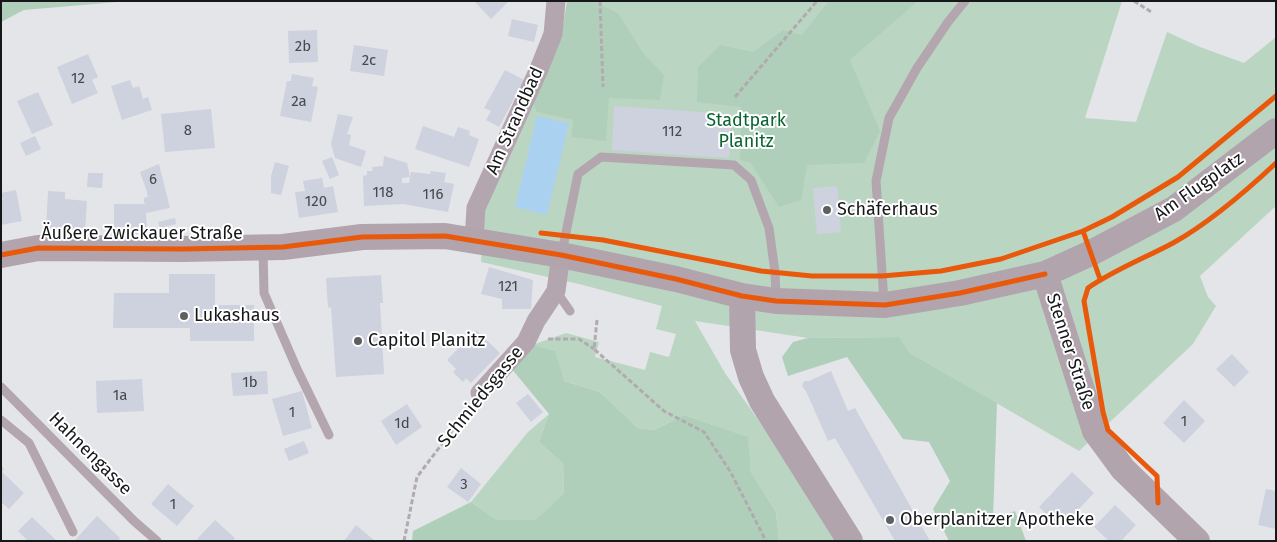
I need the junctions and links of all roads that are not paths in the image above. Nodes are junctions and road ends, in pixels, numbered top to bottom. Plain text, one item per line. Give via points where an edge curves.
1 (556, 1) edge
2 (965, 1) edge
3 (1276, 131) edge
4 (1, 239) edge
5 (474, 240) junction
6 (273, 247) junction
7 (33, 248) junction
8 (1, 255) edge
9 (561, 255) junction
10 (1045, 274) junction
11 (556, 291) junction
12 (742, 296) junction
13 (776, 301) junction
14 (885, 305) junction
15 (570, 311) dead end
16 (1, 387) edge
17 (480, 393) road end
18 (1, 420) edge
19 (329, 435) dead end
20 (73, 532) dead end
21 (157, 541) edge
22 (850, 541) edge
23 (1197, 541) edge

1 - 5 street, Am Strandbad via 546,52 476,208
2 - 14 lane via 917,68 889,118 876,181
3 - 10 main road, Am Flugplatz via 1174,209
4 - 7 main road, Äußere Zwickauer Straße
5 - 6 main road, Am Flugplatz via 445,236 362,237
5 - 9 main road, Am Flugplatz
6 - 7 main road, Äußere Zwickauer Straße
6 - 19 lane, Äußere Zwickauer Straße via 264,293
7 - 8 main road, Äußere Zwickauer Straße
9 - 11 street, Schmiedsgasse
9 - 12 main road, Am Flugplatz via 676,278
9 - 13 lane via 578,174 601,157 734,165 751,180 769,228
10 - 14 main road, Am Flugplatz
10 - 23 main road, Stenner Straße via 1095,431 1122,469
11 - 15 lane
11 - 17 street, Schmiedsgasse via 526,342
12 - 13 main road, Am Flugplatz
12 - 22 main road via 743,350 751,377
13 - 14 main road, Am Flugplatz
16 - 21 lane, Hahnengasse
18 - 20 lane via 29,443

